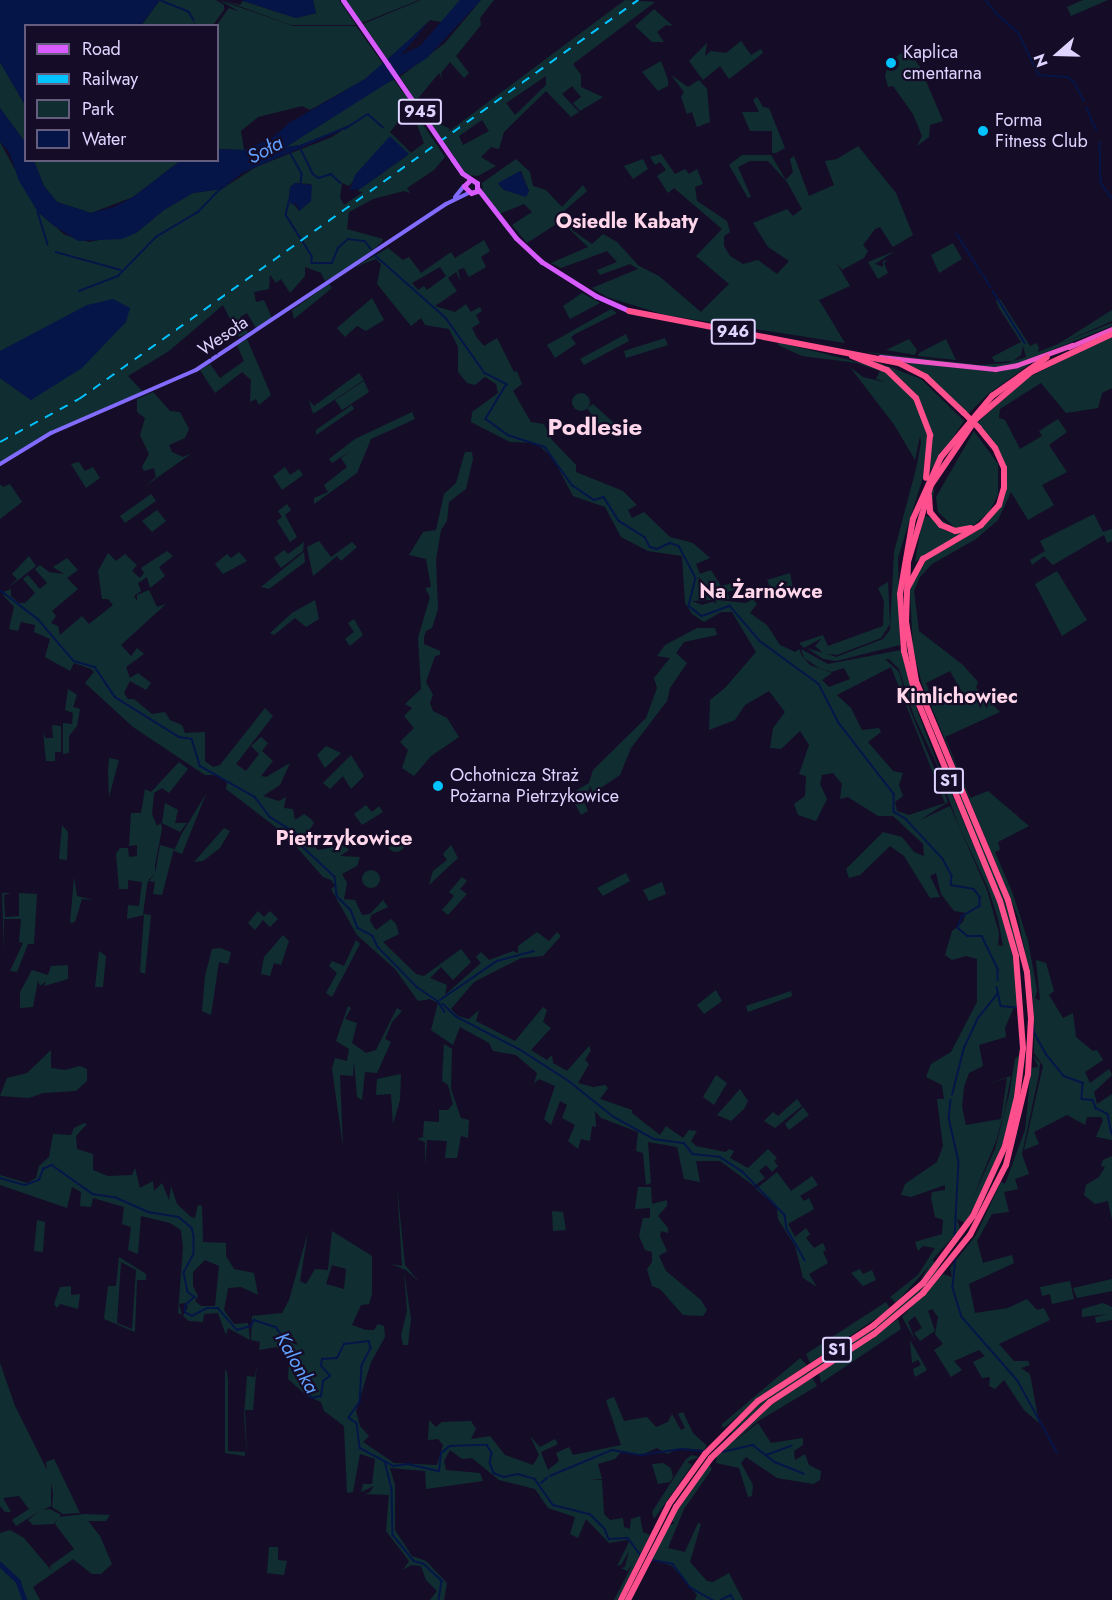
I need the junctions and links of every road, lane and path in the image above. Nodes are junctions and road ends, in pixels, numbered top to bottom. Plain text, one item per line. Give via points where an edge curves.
1 (343, 0) edge
2 (462, 172) junction
3 (471, 180) junction
4 (464, 185) junction
5 (478, 189) junction
6 (470, 193) junction
7 (446, 204) junction
8 (492, 209) junction
9 (629, 311) joint
10 (1112, 329) edge
11 (1112, 334) edge
12 (789, 342) junction
13 (1072, 345) junction
14 (852, 356) junction
15 (875, 356) junction
16 (1047, 357) joint
17 (963, 414) junction
18 (978, 429) junction
19 (0, 464) edge
20 (931, 485) junction
21 (923, 491) junction
22 (905, 602) junction
23 (1021, 964) junction
24 (664, 1520) junction
25 (621, 1600) edge
26 (628, 1600) edge

1 - 2 main road, 945, bridge
2 - 3 main road, 945
2 - 4 main road, 945
3 - 4 main road
3 - 5 main road via 476,181
4 - 6 main road
4 - 7 main road, Wesoła
5 - 6 main road
5 - 8 main road, 946
6 - 7 main road, Wesoła
6 - 8 main road, 946
7 - 19 main road, Wesoła via 196,370 51,433
8 - 9 main road, 946 via 550,268
9 - 12 highway, 946
10 - 13 highway, S1
11 - 20 highway, S1 via 1043,364 1007,389 966,430
12 - 14 highway, 946
12 - 15 highway, 946
13 - 15 highway via 995,369
13 - 16 highway, S1
14 - 17 highway via 907,369
14 - 21 highway via 887,370 918,402 931,442
15 - 17 highway via 926,377
16 - 21 highway, S1 via 1007,383 976,411 949,444
17 - 18 highway, bridge
18 - 20 highway via 993,450 1001,471 1000,492 988,515 964,530 943,527 930,509
18 - 22 highway via 1002,462 1001,498 985,522 923,559 910,578
20 - 22 highway, S1 via 912,539
21 - 23 highway, S1 via 909,532 901,575 904,651 925,722 1000,902
22 - 23 highway, S1 via 909,649 919,690 1004,890
23 - 24 highway, S1 via 1026,1062 1005,1146 967,1233 893,1320 730,1432 699,1466
24 - 25 highway, S1
24 - 26 highway, S1

